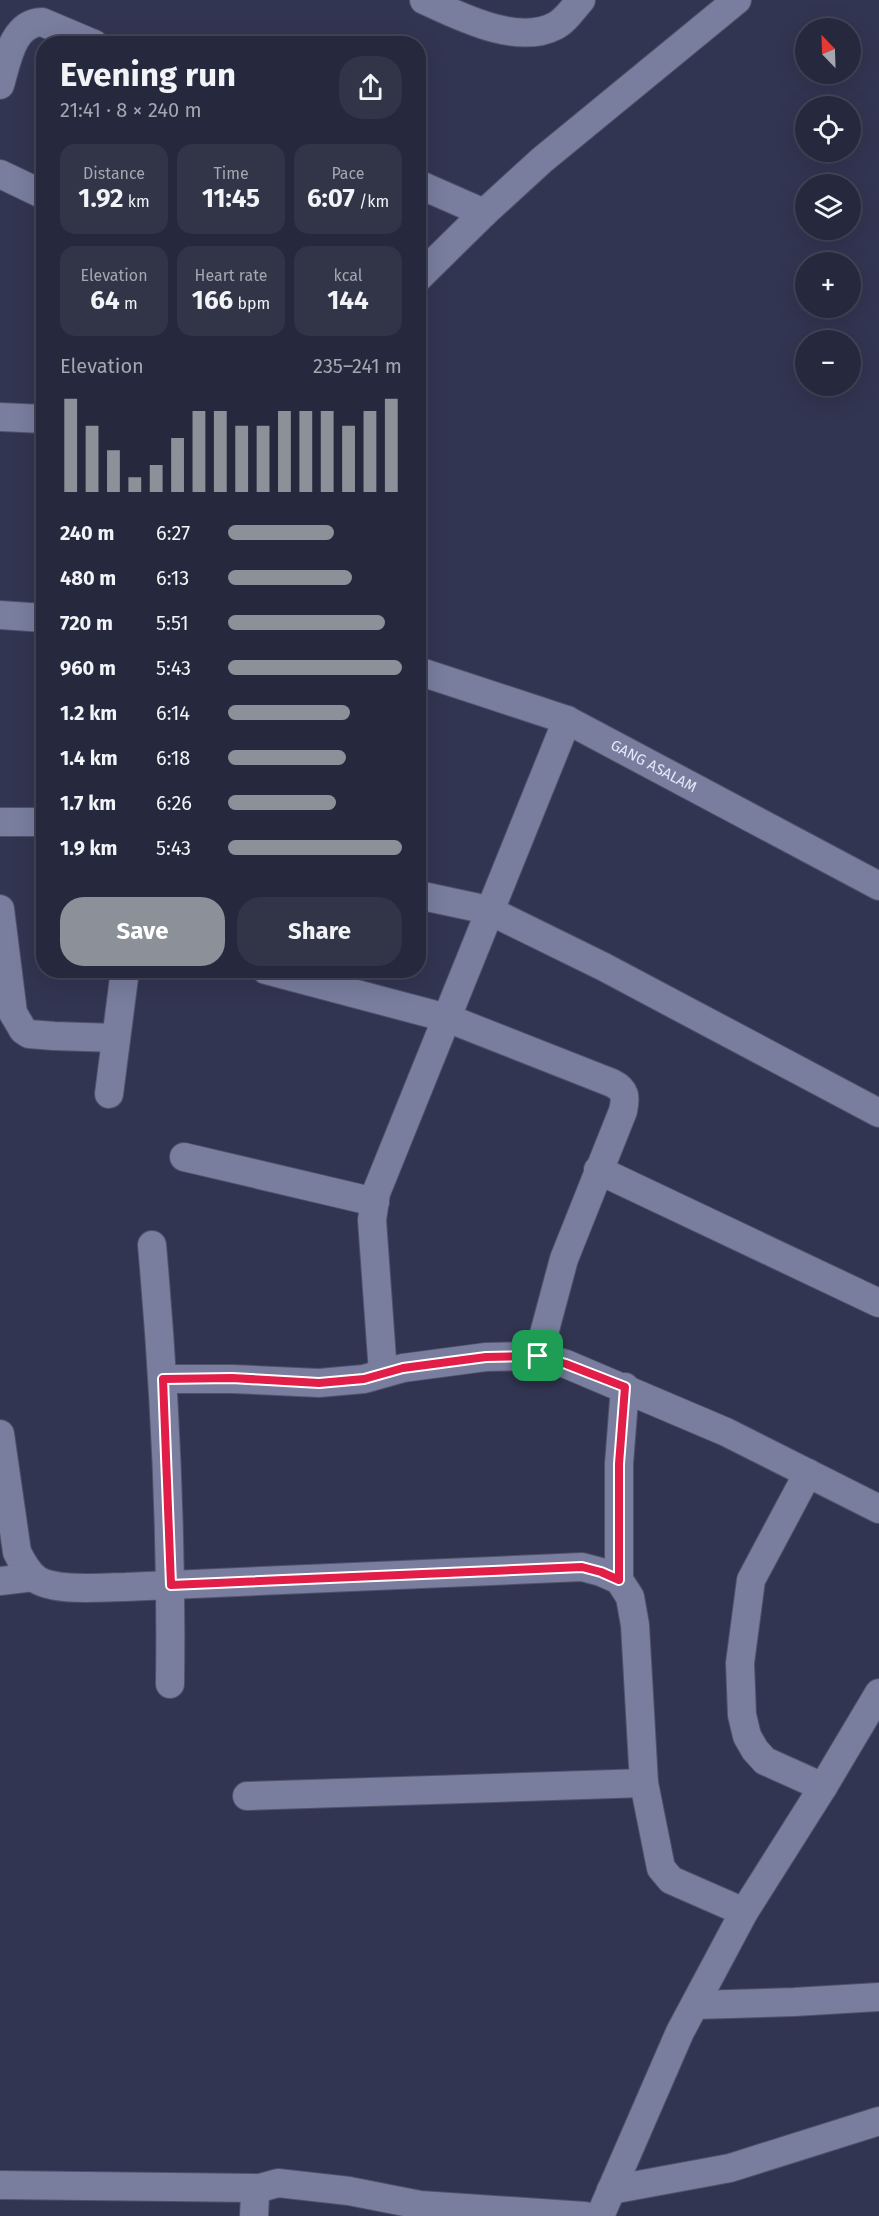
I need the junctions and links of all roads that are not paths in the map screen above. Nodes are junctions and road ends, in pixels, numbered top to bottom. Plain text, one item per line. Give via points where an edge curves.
1 (424, 0) edge
2 (581, 0) edge
3 (737, 0) edge
4 (75, 36) edge
5 (0, 85) edge
6 (0, 174) edge
7 (426, 188) edge
8 (36, 191) edge
9 (484, 213) junction
10 (426, 270) edge
11 (0, 417) edge
12 (36, 419) edge
13 (0, 615) edge
14 (36, 617) edge
15 (426, 674) edge
16 (567, 720) junction
17 (0, 822) edge
18 (36, 822) edge
19 (879, 886) edge
20 (426, 897) edge
21 (0, 909) edge
22 (489, 910) junction
23 (124, 978) edge
24 (296, 978) edge
25 (447, 1018) junction
26 (116, 1038) junction
27 (109, 1094) dead end
28 (879, 1113) edge
29 (184, 1157) dead end
30 (598, 1170) junction
31 (375, 1202) junction
32 (152, 1245) dead end
33 (879, 1303) edge
34 (538, 1356) junction
35 (383, 1373) junction
36 (163, 1379) junction
37 (625, 1387) junction
38 (0, 1434) edge
39 (808, 1473) junction
40 (879, 1509) edge
41 (34, 1577) junction
42 (619, 1580) junction
43 (0, 1581) edge
44 (171, 1585) junction
45 (170, 1684) dead end
46 (879, 1692) edge
47 (644, 1784) junction
48 (823, 1787) junction
49 (247, 1796) dead end
50 (744, 1912) junction
51 (879, 1997) edge
52 (695, 2005) junction
53 (879, 2121) edge
54 (0, 2185) edge
55 (260, 2188) junction
56 (611, 2190) junction
57 (418, 2211) edge
58 (254, 2216) edge
59 (585, 2216) edge
60 (600, 2216) edge

1 - 2 street via 463,18 519,34 554,27
3 - 9 street via 542,160
4 - 5 street via 34,22 21,31 11,48
6 - 8 street
7 - 9 street
9 - 10 street
11 - 12 street
13 - 14 street
15 - 16 street, GANG ASALAM
16 - 19 street, GANG ASALAM
16 - 22 street
17 - 18 street
20 - 22 street
21 - 26 street via 13,1013 22,1030 28,1034
22 - 25 street
22 - 28 street
23 - 26 street
24 - 25 street
25 - 30 street via 620,1086 626,1096 623,1111
25 - 31 street via 384,1170
26 - 27 street
29 - 31 street
30 - 33 street
30 - 34 street via 564,1259
31 - 35 street via 372,1220
32 - 36 street
34 - 35 street via 486,1357
34 - 37 street
35 - 36 street via 319,1383
36 - 44 street
37 - 39 street
37 - 42 street via 619,1464
38 - 41 street via 17,1552
39 - 40 street
39 - 48 street via 751,1580 741,1664 742,1714 747,1736 765,1761
41 - 43 street
41 - 44 street via 55,1586
42 - 44 street via 582,1567
42 - 47 street via 630,1597 635,1624
44 - 45 street
46 - 48 street
47 - 49 street
47 - 50 street via 665,1875
48 - 50 street
50 - 52 street
51 - 52 street
52 - 56 street
53 - 56 street via 730,2168
54 - 55 street
55 - 57 street via 278,2183 349,2191
55 - 58 street via 255,2195
56 - 60 street
57 - 59 street

